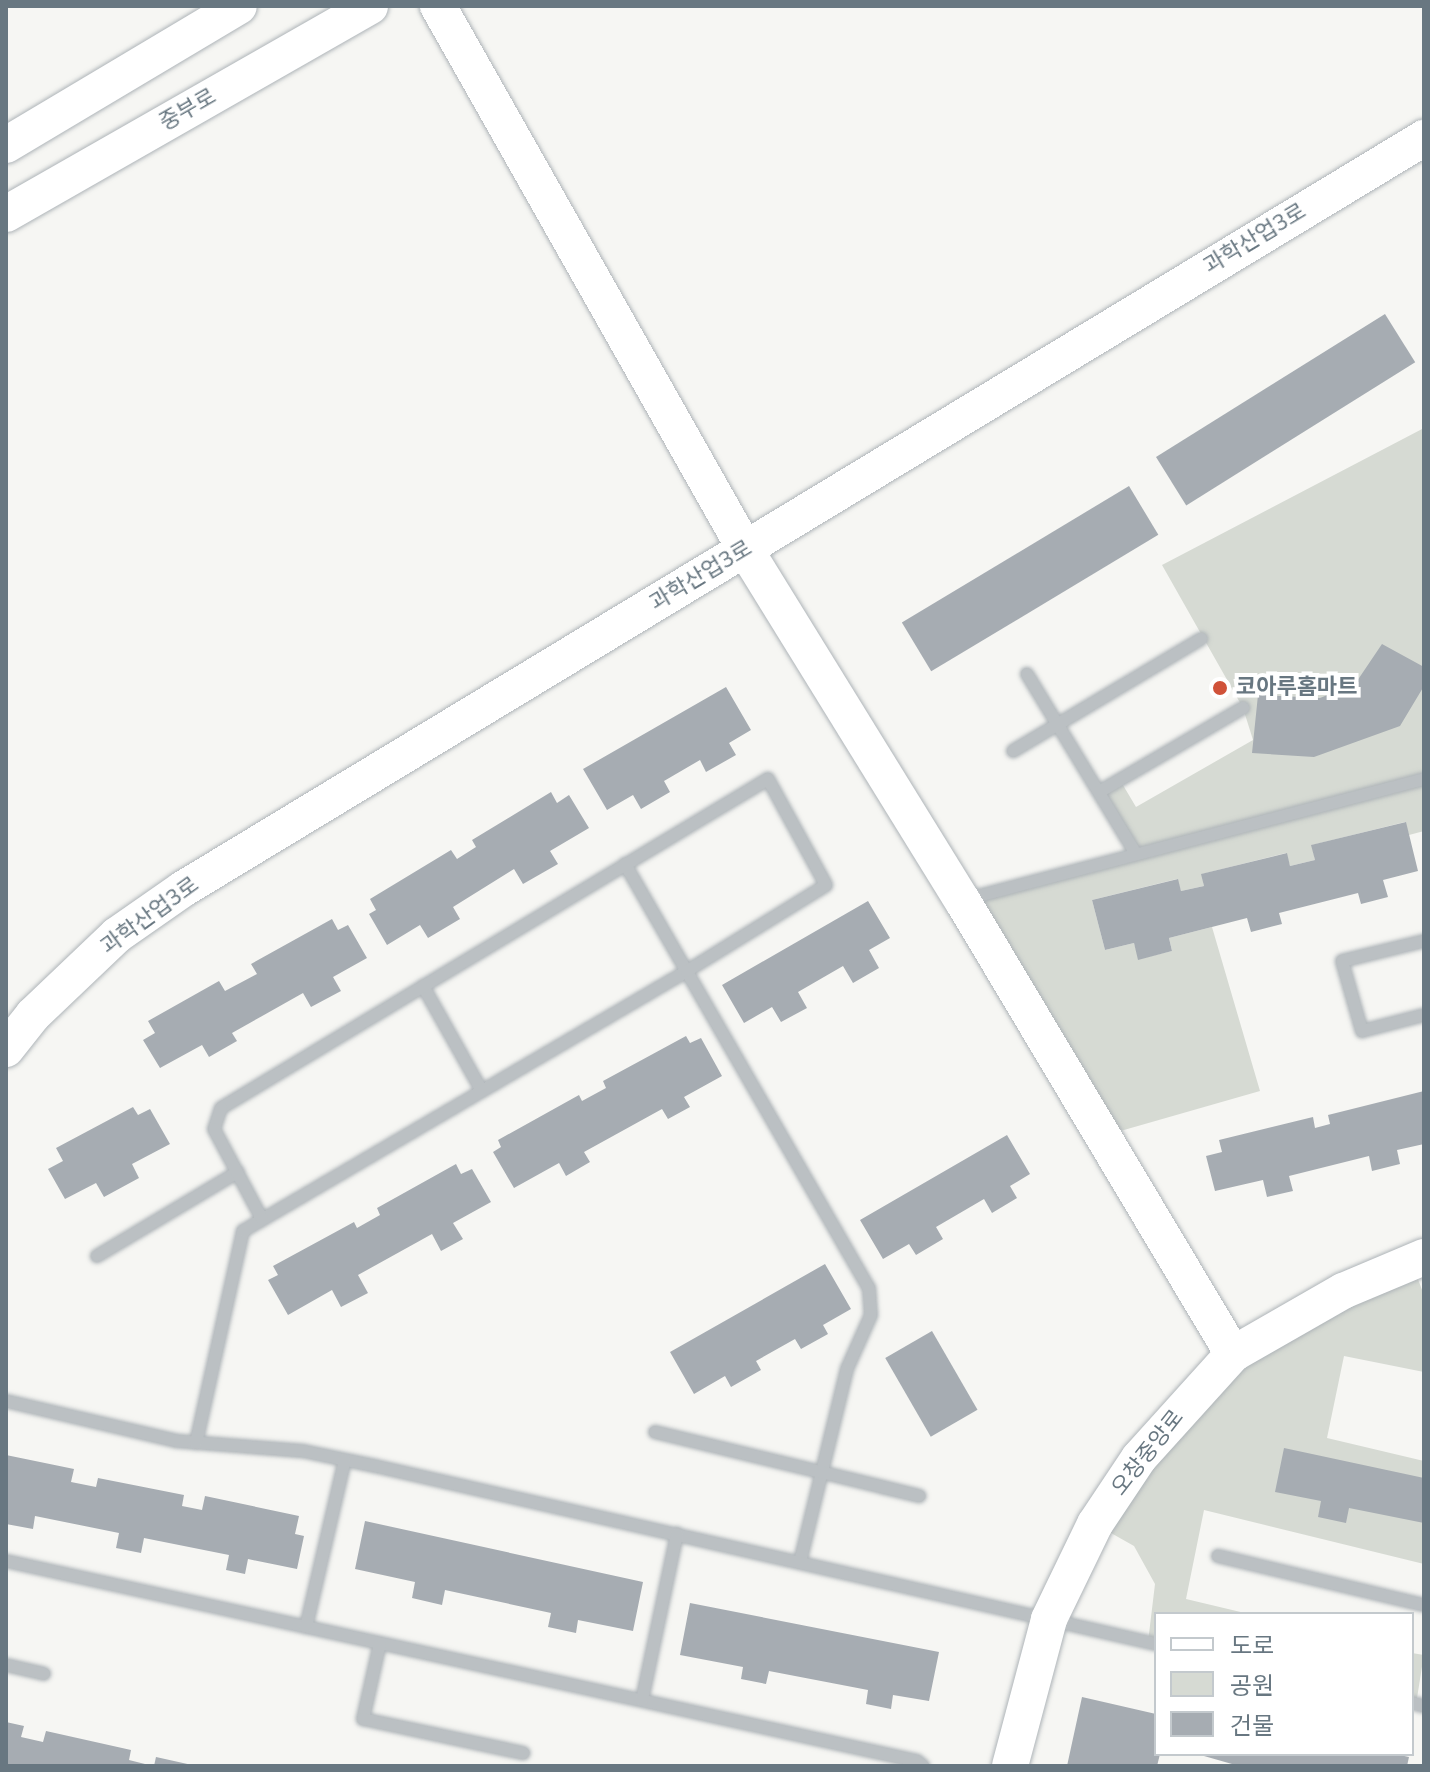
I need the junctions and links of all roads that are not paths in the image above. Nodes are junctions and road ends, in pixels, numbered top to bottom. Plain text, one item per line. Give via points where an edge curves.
1 (239, 6) edge
2 (370, 6) edge
3 (438, 6) edge
4 (1424, 138) edge
5 (6, 145) edge
6 (6, 214) edge
7 (745, 549) junction
8 (1201, 639) dead end
9 (1027, 674) dead end
10 (1243, 708) dead end
11 (1056, 722) junction
12 (1013, 751) dead end
13 (1424, 779) edge
14 (1099, 792) junction
15 (1136, 854) junction
16 (625, 864) junction
17 (962, 900) junction
18 (1424, 941) edge
19 (687, 971) junction
20 (423, 986) junction
21 (1424, 1015) edge
22 (6, 1049) edge
23 (482, 1091) junction
24 (238, 1172) junction
25 (262, 1219) junction
26 (97, 1256) dead end
27 (1424, 1257) edge
28 (1233, 1354) junction
29 (6, 1401) edge
30 (655, 1432) dead end
31 (196, 1443) junction
32 (345, 1460) junction
33 (821, 1473) junction
34 (919, 1496) dead end
35 (677, 1534) junction
36 (1218, 1556) dead end
37 (6, 1561) edge
38 (800, 1562) junction
39 (1424, 1605) edge
40 (1049, 1619) junction
41 (306, 1627) junction
42 (380, 1643) junction
43 (1154, 1644) edge
44 (6, 1665) edge
45 (44, 1674) dead end
46 (642, 1700) junction
47 (523, 1753) dead end
48 (923, 1766) edge
49 (1010, 1766) edge

1 - 5 street
2 - 6 street, 중부로
3 - 7 street
4 - 7 street, 과학산업3로
7 - 17 street
7 - 22 street, 과학산업3로 via 183,889 117,935 33,1015
8 - 11 lane
9 - 11 lane
10 - 14 lane
11 - 12 lane
11 - 14 lane
13 - 15 lane
14 - 15 lane
15 - 17 lane
16 - 19 lane
16 - 19 lane via 768,779 826,885
16 - 20 lane
17 - 28 street
18 - 21 lane via 1342,961 1362,1031
19 - 23 lane
19 - 33 lane via 869,1288 871,1315 847,1369
20 - 23 lane
20 - 24 lane via 221,1108 214,1129
23 - 25 lane
24 - 25 lane
24 - 26 lane
25 - 31 lane via 243,1231
27 - 28 street, 오창중앙로 via 1343,1291
28 - 40 street, 오창중앙로 via 1139,1458 1095,1524
29 - 31 lane
30 - 33 lane
31 - 32 lane via 303,1451
32 - 35 lane
32 - 41 lane
33 - 34 lane
33 - 38 lane
35 - 38 lane
35 - 46 lane
36 - 39 lane
37 - 41 lane
38 - 40 lane
40 - 43 lane
40 - 49 street, 오창중앙로
41 - 42 lane
42 - 46 lane
42 - 47 lane via 363,1719
44 - 45 lane
46 - 48 lane

